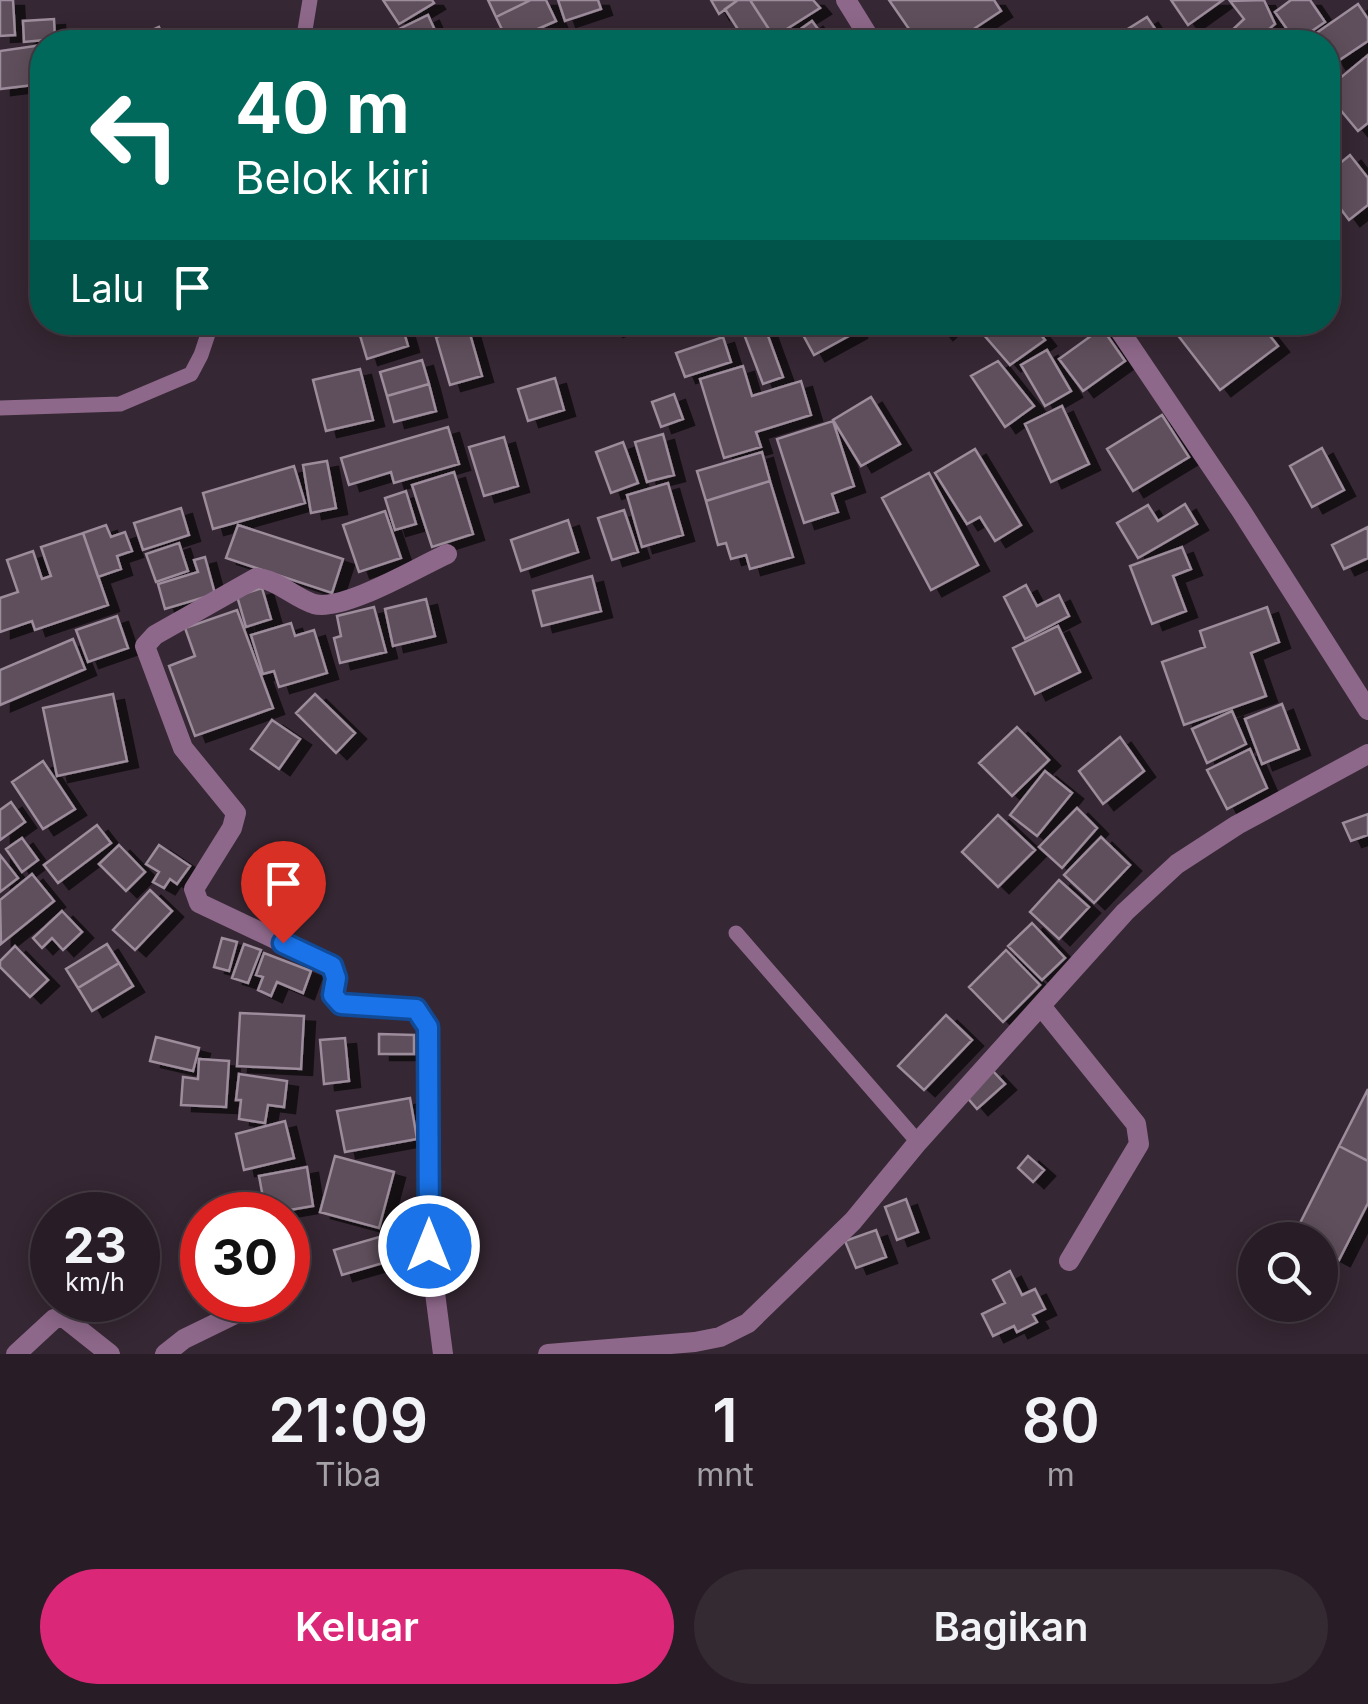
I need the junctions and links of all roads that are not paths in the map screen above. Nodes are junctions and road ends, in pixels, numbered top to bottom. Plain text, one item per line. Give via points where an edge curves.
1 (310, 0) edge
2 (854, 3) edge
3 (305, 30) edge
4 (866, 30) edge
5 (206, 335) edge
6 (1123, 335) edge
7 (0, 408) edge
8 (447, 554) dead end
9 (1368, 710) edge
10 (1368, 754) edge
11 (736, 932) dead end
12 (1041, 1006) junction
13 (918, 1142) junction
14 (1069, 1261) dead end
15 (219, 1322) edge
16 (16, 1354) edge
17 (110, 1354) edge
18 (164, 1354) edge
19 (443, 1354) edge
20 (548, 1354) edge

1 - 3 lane
2 - 4 street
5 - 7 lane via 190,374 120,404
6 - 9 street
8 - 19 street via 339,604 316,604 256,578 145,646 183,748 236,814 194,889 199,903 332,966 333,995 341,1004 416,1009 428,1027 429,1246
10 - 12 street via 1177,864
11 - 13 lane
12 - 13 street
12 - 14 street via 1139,1132
13 - 20 street via 853,1221 748,1323 695,1342
15 - 18 street
16 - 17 street via 62,1316

